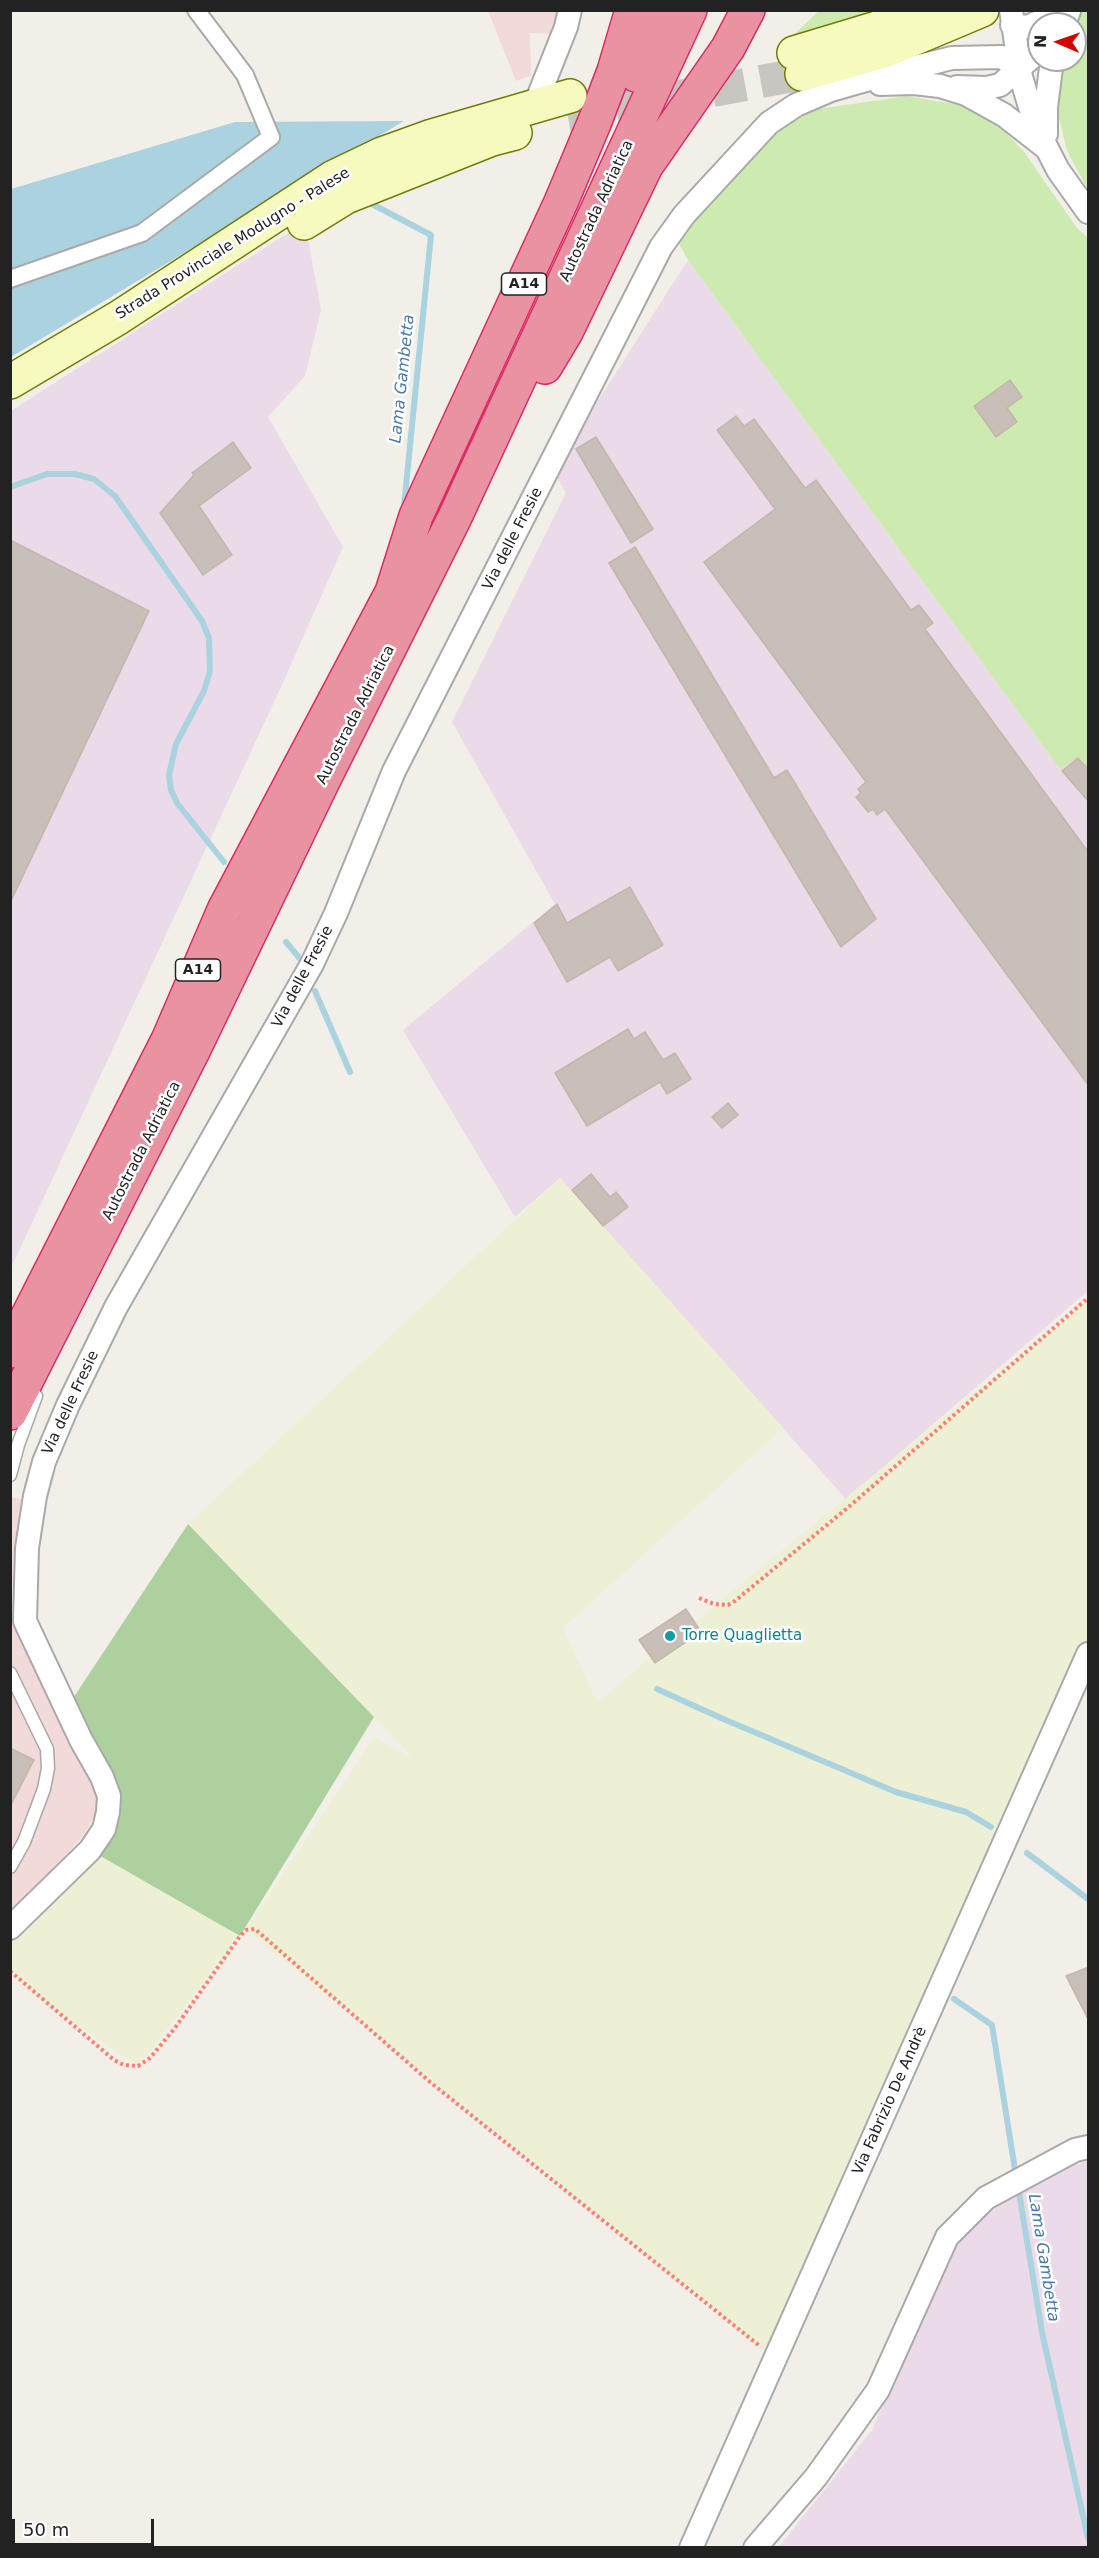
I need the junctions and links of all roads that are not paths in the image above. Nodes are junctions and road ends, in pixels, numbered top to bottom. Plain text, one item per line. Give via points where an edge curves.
1 (196, 10) edge
2 (570, 10) edge
3 (632, 10) edge
4 (663, 10) edge
5 (690, 10) edge
6 (748, 10) edge
7 (767, 10) edge
8 (921, 10) edge
9 (982, 10) edge
10 (1053, 10) edge
11 (1012, 18) edge
12 (728, 48) junction
13 (969, 57) junction
14 (1027, 63) edge
15 (1020, 70) junction
16 (1050, 72) edge
17 (858, 84) junction
18 (940, 86) junction
19 (535, 105) junction
20 (1046, 148) junction
21 (1089, 212) edge
22 (10, 279) edge
23 (10, 382) edge
24 (10, 402) edge
25 (455, 517) junction
26 (407, 554) junction
27 (180, 1046) junction
28 (129, 1089) dead end
29 (171, 1125) dead end
30 (10, 1352) edge
31 (42, 1386) dead end
32 (10, 1413) edge
33 (10, 1475) edge
34 (1089, 1654) edge
35 (10, 1673) edge
36 (10, 1867) edge
37 (10, 1928) edge
38 (1089, 2147) edge
39 (691, 2547) edge
40 (755, 2547) edge

1 - 22 street via 245,75 271,137 142,233
2 - 19 street
3 - 26 highway, A14 via 614,71 561,202 416,516
4 - 26 highway, Autostrada Adriatica / A14 via 606,147
5 - 25 highway, Autostrada Adriatica / A14
6 - 12 highway, A14
7 - 12 highway, A14
8 - 9 main road via 798,64 887,50
10 - 11 street via 1027,27
11 - 13 street via 994,45
11 - 15 street
12 - 25 highway, A14 via 646,166 566,332
13 - 15 street via 1002,57
13 - 17 street via 922,64
14 - 15 street
15 - 18 street via 1000,85 987,88
15 - 20 street
16 - 20 street
17 - 18 street
17 - 37 street, Via delle Fresie via 796,105 769,123 684,215 661,247 394,771 312,964 116,1306 68,1405 44,1462 35,1496 27,1548 25,1622 102,1777 109,1796 108,1812 104,1829 90,1850
18 - 20 street via 966,94 1004,116
19 - 23 main road, Strada Provinciale Modugno - Palese via 382,154 326,182 118,318
19 - 24 main road, Strada Provinciale Modugno - Palese via 569,107 346,197
20 - 21 street
25 - 27 highway, Autostrada Adriatica / A14 via 323,781
26 - 27 highway, Autostrada Adriatica / A14 via 392,592 224,910
27 - 28 lane
27 - 29 lane
27 - 30 highway, Autostrada Adriatica / A14
27 - 32 highway, Autostrada Adriatica / A14
31 - 33 lane via 31,1407
34 - 39 street, Via Fabrizio De Andrè
35 - 36 lane via 47,1749 48,1768 24,1842
38 - 40 street via 1075,2150 986,2198 946,2237 878,2390 816,2477

